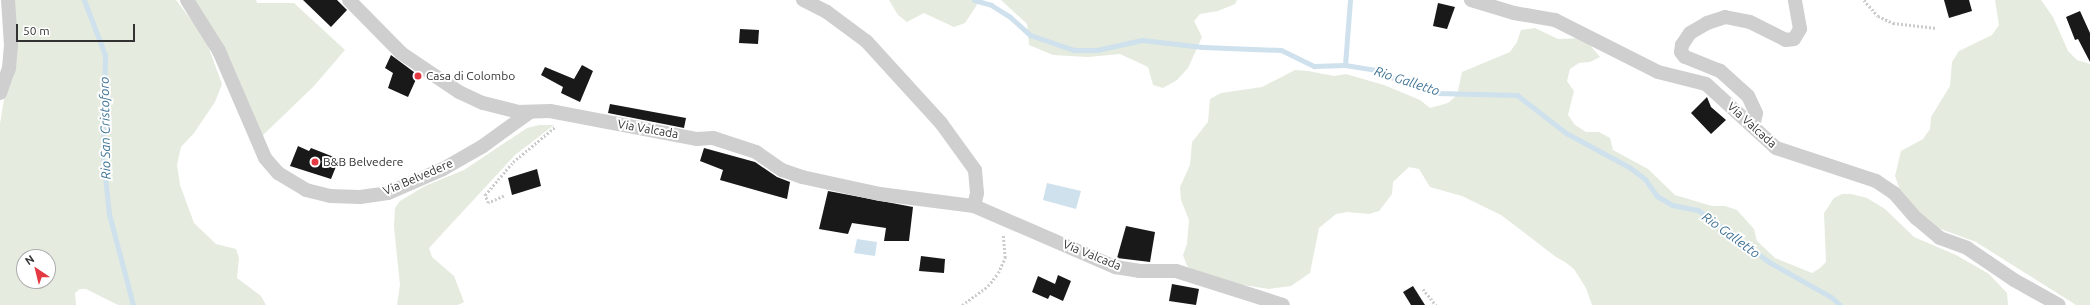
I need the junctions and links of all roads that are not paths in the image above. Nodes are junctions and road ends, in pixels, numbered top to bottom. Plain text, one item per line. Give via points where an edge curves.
1 (8, 0) edge
2 (187, 0) edge
3 (349, 0) edge
4 (803, 0) edge
5 (1471, 0) edge
6 (1795, 0) edge
7 (0, 93) edge
8 (530, 112) junction
9 (1753, 127) junction
10 (974, 206) junction
11 (1283, 305) edge
12 (2059, 305) edge

1 - 7 street via 10,68
2 - 8 street, Via Belvedere via 219,51 265,158 278,173 306,190 330,196 353,197 388,193 443,169 476,150
3 - 8 street, Via Valcada via 401,53 459,92 500,108
4 - 10 street via 827,12 866,41 941,123 975,170 977,192
5 - 9 street, Via Valcada via 1514,14 1555,20 1658,72 1706,84
6 - 9 street via 1800,29 1794,39 1786,40 1750,22 1725,17 1707,23 1690,33 1682,45 1681,52 1685,57 1720,71 1748,96 1756,113
8 - 10 street, Via Valcada via 550,111 697,138 713,138 756,152 789,173 851,188
9 - 12 street, Via Valcada via 1776,148 1876,181 1894,193 1916,218 1940,238 1967,248 2014,280
10 - 11 street, Via Valcada via 1115,266 1139,272 1176,272

